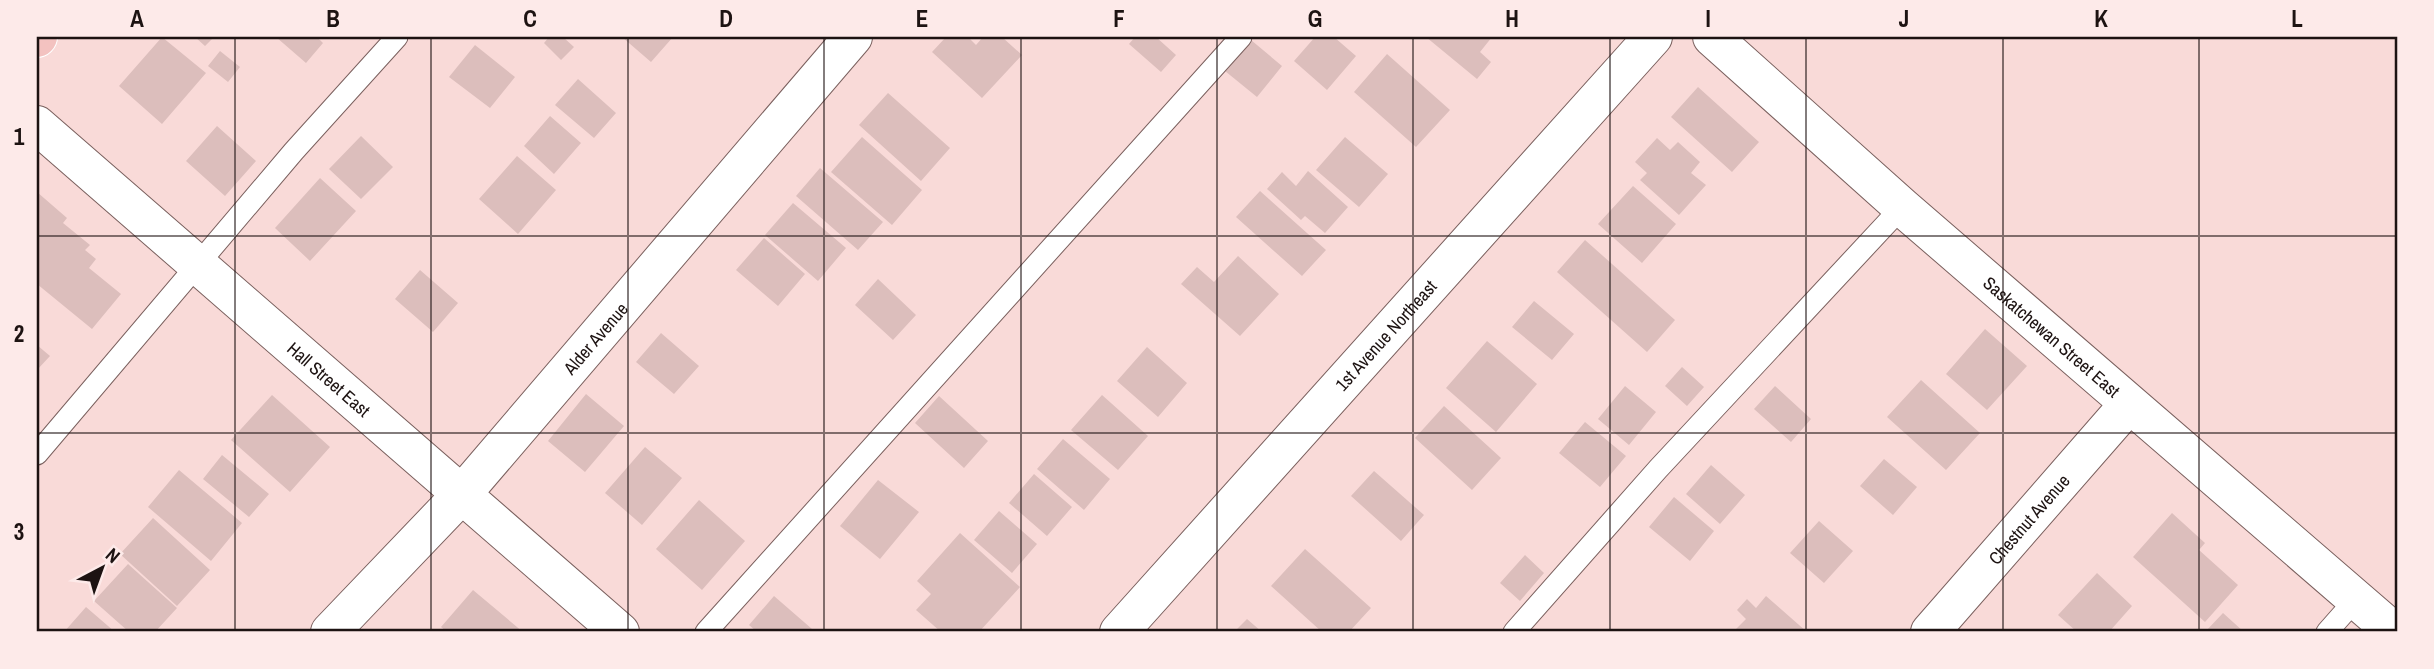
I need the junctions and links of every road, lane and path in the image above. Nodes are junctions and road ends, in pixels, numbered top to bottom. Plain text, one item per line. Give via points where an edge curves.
1 (397, 37) edge
2 (853, 37) edge
3 (1241, 37) edge
4 (1653, 37) edge
5 (1712, 37) edge
6 (37, 125) edge
7 (1902, 207) junction
8 (198, 265) junction
9 (2129, 404) junction
10 (37, 454) edge
11 (462, 494) junction
12 (2357, 598) junction
13 (330, 632) edge
14 (620, 632) edge
15 (706, 632) edge
16 (1119, 632) edge
17 (1514, 632) edge
18 (1930, 632) edge
19 (2327, 632) edge
20 (2394, 632) edge

1 - 8 lane
2 - 11 street, Alder Avenue
3 - 15 lane
4 - 16 street, 1st Avenue Northeast
5 - 7 street, Saskatchewan Street East
6 - 8 street, Hall Street East
7 - 9 street, Saskatchewan Street East
7 - 17 lane via 1658,469
8 - 10 lane
8 - 11 street, Hall Street East
9 - 12 street, Saskatchewan Street East
9 - 18 street, Chestnut Avenue
11 - 13 street, Alder Avenue
11 - 14 street, Hall Street East
12 - 19 lane
12 - 20 street, Saskatchewan Street East

